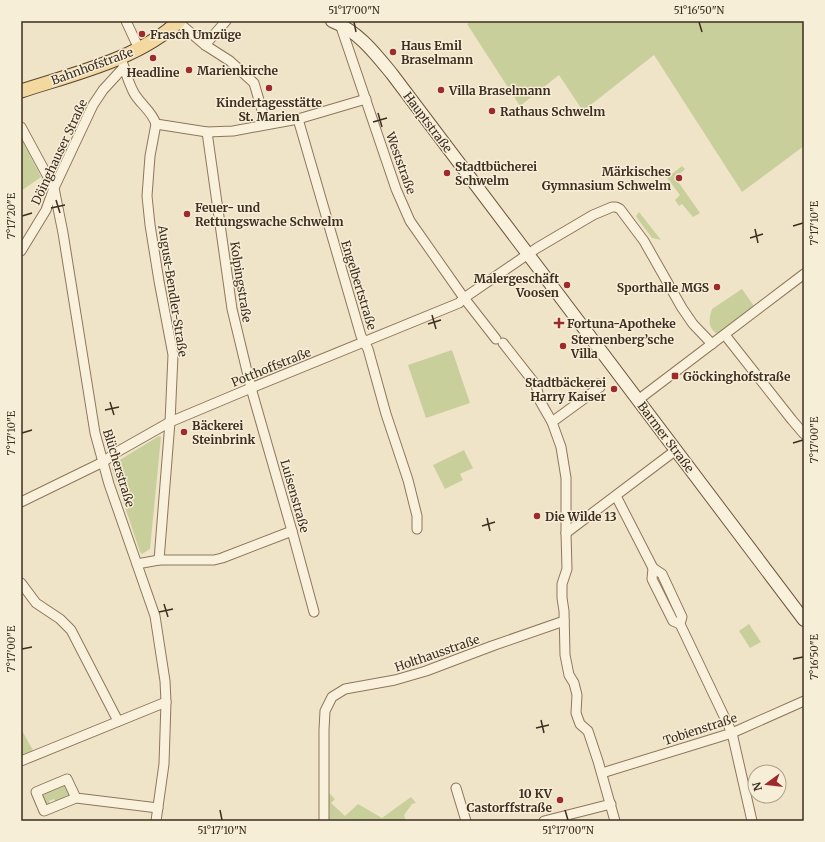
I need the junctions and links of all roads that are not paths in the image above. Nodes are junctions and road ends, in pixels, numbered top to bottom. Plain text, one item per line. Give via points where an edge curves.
1 (126, 21) edge
2 (179, 21) edge
3 (226, 21) edge
4 (336, 23) edge
5 (205, 45) junction
6 (139, 49) junction
7 (122, 62) junction
8 (21, 91) edge
9 (366, 99) junction
10 (298, 119) junction
11 (156, 124) junction
12 (266, 124) junction
13 (21, 127) edge
14 (207, 132) junction
15 (54, 188) junction
16 (21, 250) edge
17 (528, 254) junction
18 (804, 274) edge
19 (464, 298) junction
20 (725, 335) junction
21 (364, 342) junction
22 (712, 344) junction
23 (598, 384) dead end
24 (251, 388) junction
25 (638, 400) junction
26 (170, 422) junction
27 (552, 422) junction
28 (804, 434) edge
29 (676, 450) junction
30 (103, 462) junction
31 (616, 496) junction
32 (21, 502) edge
33 (417, 529) dead end
34 (292, 531) junction
35 (566, 533) junction
36 (159, 560) junction
37 (137, 564) junction
38 (21, 583) edge
39 (314, 612) dead end
40 (804, 620) edge
41 (564, 621) junction
42 (804, 701) edge
43 (166, 702) junction
44 (118, 721) junction
45 (732, 733) junction
46 (21, 761) edge
47 (602, 773) junction
48 (456, 788) dead end
49 (76, 798) dead end
50 (611, 804) junction
51 (158, 808) junction
52 (156, 821) edge
53 (324, 821) edge
54 (466, 821) edge
55 (544, 821) edge
56 (615, 821) edge
57 (752, 821) edge

1 - 6 street
2 - 5 street
2 - 6 main road, Bahnhofstraße via 165,34
3 - 5 street
4 - 9 street, Weststraße
4 - 17 street, Hauptstraße via 364,41 388,68
5 - 12 street via 230,61 254,83
6 - 7 main road, Bahnhofstraße
7 - 8 main road, Bahnhofstraße
7 - 11 street via 135,94 154,116
7 - 15 street, Döinghauser Straße via 93,105
9 - 10 street
9 - 19 street, Weststraße via 396,189 410,221
10 - 12 street
10 - 21 street, Engelbertstraße
11 - 14 street
11 - 26 street, August-Bendler-Straße via 147,196 157,274 173,355
12 - 14 street via 233,131
13 - 15 street, Blücherstraße
14 - 24 street, Kolpingstraße via 232,309
15 - 16 street, Döinghauser Straße via 46,210
15 - 30 street, Blücherstraße via 95,433
17 - 19 street, Potthoffstraße
17 - 22 street, Potthoffstraße via 593,215 616,207 644,241 693,324
17 - 25 street, Barmer Straße
18 - 20 street
19 - 21 street, Potthoffstraße
19 - 27 street, Weststraße via 536,385 540,401
20 - 22 street
20 - 28 street
21 - 24 street, Potthoffstraße
21 - 33 street, Engelbertstraße via 408,480 417,516
22 - 25 street
23 - 27 street via 600,388
24 - 26 street, Potthoffstraße
24 - 34 street, Luisenstraße
25 - 29 street, Barmer Straße
26 - 30 street, Potthoffstraße
26 - 36 street, August-Bendler-Straße
27 - 35 street, Weststraße via 566,471
29 - 31 street
29 - 40 street, Barmer Straße
30 - 32 street, Potthoffstraße
30 - 37 street, Blücherstraße
31 - 35 street
31 - 45 street via 653,568 652,579 661,598 673,621 680,624
34 - 36 street via 214,560
34 - 39 street, Luisenstraße
35 - 41 street, Weststraße via 567,569 562,584
36 - 37 street
37 - 43 street, Blücherstraße via 154,616
38 - 44 street via 36,603 71,630
41 - 47 street, Weststraße via 565,655 577,695 576,713 580,724 588,731
41 - 53 street, Holthausstraße via 409,677 345,689 332,697 325,710
42 - 45 street, Tobienstraße
43 - 44 street
43 - 51 street, Blücherstraße via 164,764
44 - 46 street
45 - 47 street, Tobienstraße
45 - 57 street
47 - 50 street, Weststraße
48 - 54 street
49 - 51 street
50 - 55 street
50 - 56 street, Weststraße
51 - 52 street, Blücherstraße

